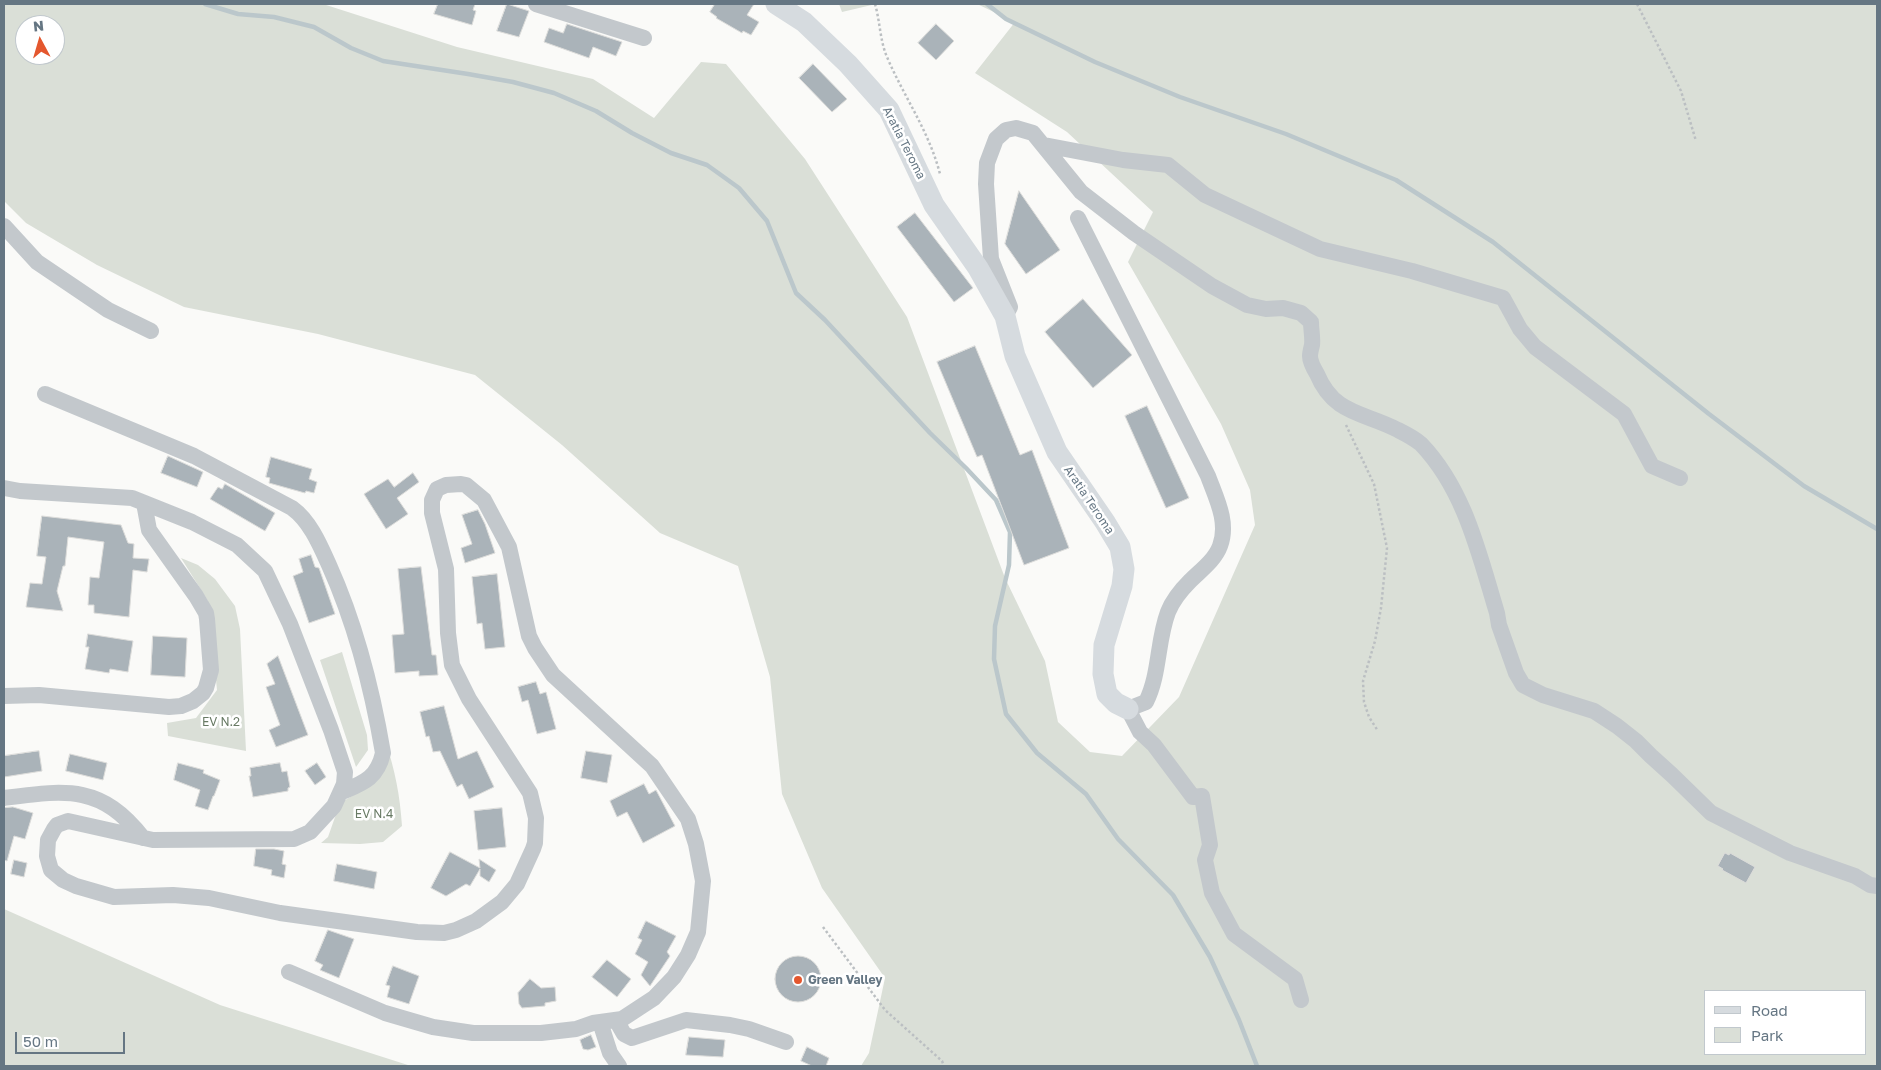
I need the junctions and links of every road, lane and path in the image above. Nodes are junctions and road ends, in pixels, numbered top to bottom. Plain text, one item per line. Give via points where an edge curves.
1 (536, 4) edge
2 (776, 4) edge
3 (875, 4) edge
4 (1637, 4) edge
5 (644, 38) dead end
6 (1696, 141) dead end
7 (1044, 145) junction
8 (941, 177) dead end
9 (1078, 218) dead end
10 (4, 226) edge
11 (1005, 316) junction
12 (151, 331) dead end
13 (45, 394) dead end
14 (1341, 407) junction
15 (1680, 478) dead end
16 (4, 488) edge
17 (144, 503) junction
18 (4, 696) edge
19 (1128, 709) junction
20 (1378, 731) dead end
21 (340, 793) junction
22 (4, 798) edge
23 (143, 838) junction
24 (1877, 886) edge
25 (823, 927) dead end
26 (290, 972) dead end
27 (1301, 1000) dead end
28 (608, 1021) junction
29 (786, 1042) dead end
30 (619, 1066) edge
31 (944, 1066) edge

1 - 5 street
2 - 11 main road, Aratia Teroma via 804,22 889,110 934,205 978,268
3 - 8 path via 886,54 929,138
4 - 6 path via 1681,91
7 - 11 street via 1033,133 1016,128 1006,130 996,139 987,163 991,259 1010,307
7 - 14 street via 1080,192 1212,286 1247,305 1301,313 1311,322 1310,358 1319,380
7 - 15 street via 1168,165 1205,195 1320,249 1412,271 1503,298 1520,329 1535,347 1624,414 1652,466
9 - 19 street via 1208,476 1221,510 1224,530 1220,547 1168,610 1160,636 1152,690 1146,702
10 - 12 street via 37,262 108,310
11 - 19 main road, Aratia Teroma via 1015,356 1057,452 1120,547 1124,569 1122,586 1104,645 1103,674 1107,694
13 - 21 street via 194,456 292,508 309,527 320,544 348,609 365,666 383,752 370,780
14 - 20 path via 1374,484 1387,548 1381,608 1363,681 1364,702
14 - 24 street via 1411,436 1437,463 1470,526 1499,625 1523,685 1543,695 1594,711 1617,726 1672,774 1710,813 1790,853
16 - 17 street via 126,497
17 - 18 street via 149,530 206,613 211,670 203,693 188,704 169,707 39,695
17 - 21 street via 237,545 266,571 290,624 344,766 345,778
19 - 27 street, Aratia Teroma via 1140,732 1154,745 1193,797 1202,796 1210,844 1205,860 1210,885 1234,934 1296,979
21 - 23 street via 334,806 318,824 304,836 294,839
22 - 23 street via 79,793 115,809 132,823
23 - 28 street via 73,821 62,822 48,840 51,870 76,886 114,898 173,895 209,898 280,913 417,932 456,930 476,921 502,902 517,884 533,849 536,818 530,793 469,699 452,665 446,569 432,500 441,486 466,485 484,500 506,540 534,648 553,675 652,766 688,819 696,844 702,881 701,913 692,947 674,976 654,998 622,1019
25 - 31 path via 885,1010
26 - 28 street via 385,1012 443,1030 542,1033
28 - 29 street via 632,1038 686,1020 749,1029
28 - 30 street via 610,1053

